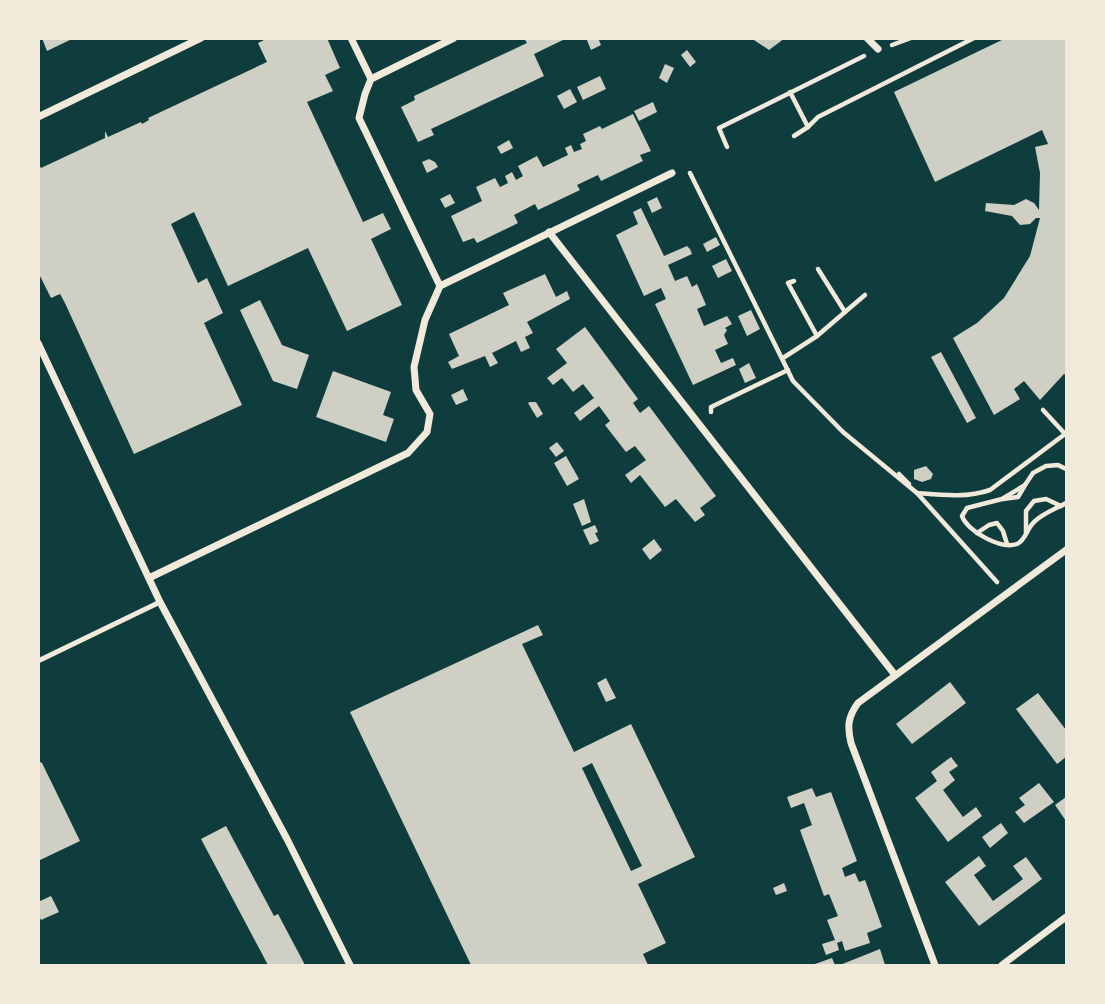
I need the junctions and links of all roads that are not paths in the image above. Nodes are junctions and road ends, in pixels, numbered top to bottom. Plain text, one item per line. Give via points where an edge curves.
1 (201, 38) edge
2 (351, 38) edge
3 (454, 38) edge
4 (867, 38) edge
5 (878, 49) road end
6 (371, 79) junction
7 (38, 117) edge
8 (672, 173) dead end
9 (549, 232) junction
10 (440, 286) junction
11 (38, 343) edge
12 (1066, 550) edge
13 (149, 578) junction
14 (160, 602) junction
15 (38, 661) edge
16 (895, 675) junction
17 (1066, 917) edge
18 (351, 965) edge
19 (935, 965) edge
20 (1002, 965) edge

1 - 7 street
2 - 6 street
3 - 6 street
4 - 5 street
6 - 10 street via 359,118
8 - 9 street
9 - 10 street
9 - 16 street
10 - 13 street via 425,320 414,367 416,390 430,414 427,432 408,453
11 - 13 street
12 - 16 street
13 - 14 street
14 - 15 lane
14 - 18 street
16 - 19 street via 858,703 847,728
17 - 20 street

